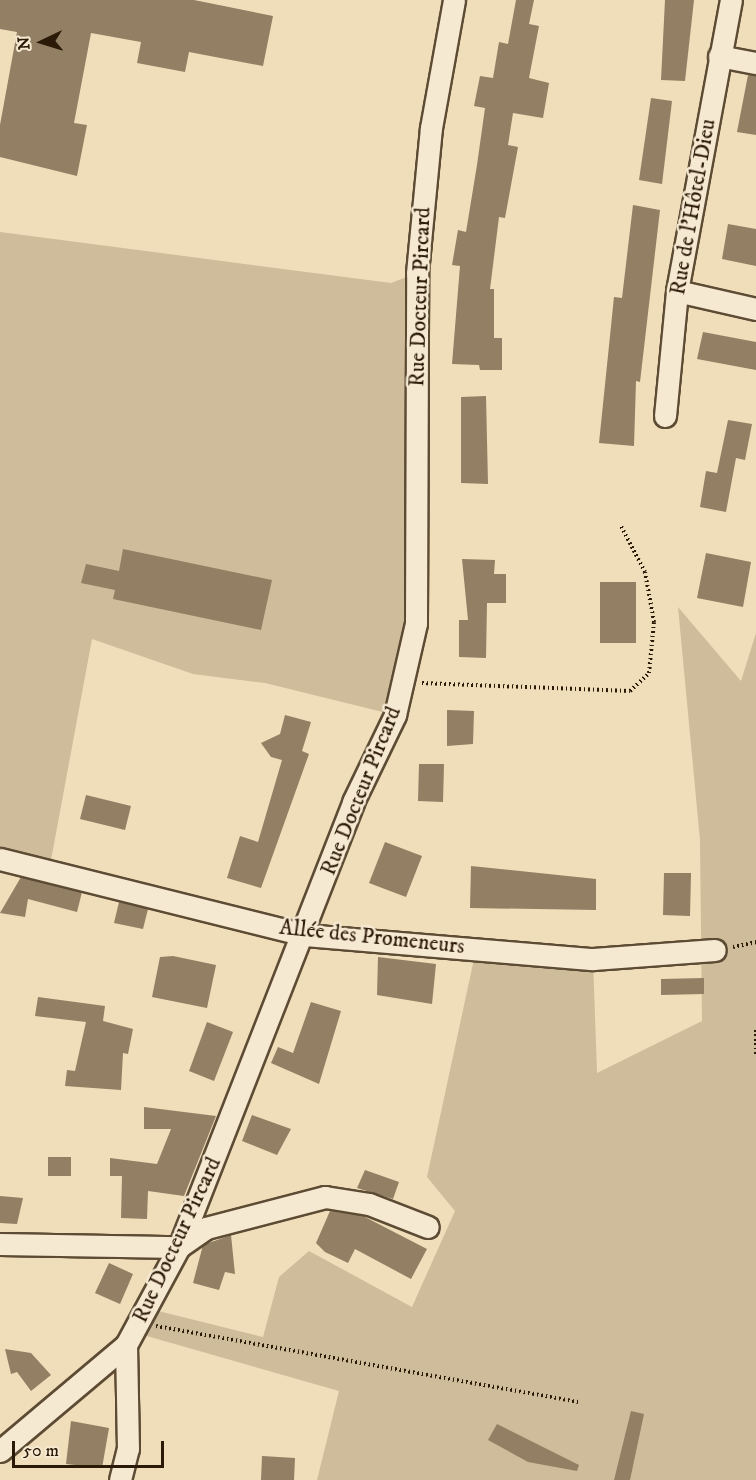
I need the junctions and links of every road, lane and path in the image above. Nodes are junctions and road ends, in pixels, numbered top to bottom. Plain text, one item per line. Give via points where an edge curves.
1 (454, 0) edge
2 (731, 0) edge
3 (719, 56) junction
4 (756, 63) edge
5 (677, 291) junction
6 (756, 309) edge
7 (665, 416) dead end
8 (621, 526) dead end
9 (403, 680) junction
10 (0, 859) edge
11 (306, 934) junction
12 (715, 950) dead end
13 (756, 1030) edge
14 (756, 1054) edge
15 (428, 1227) dead end
16 (0, 1244) edge
17 (178, 1247) junction
18 (138, 1323) junction
19 (126, 1344) junction
20 (579, 1402) dead end
21 (0, 1451) edge
22 (120, 1480) edge

1 - 9 street, Rue Docteur Pircard via 431,128 417,273 416,623
2 - 3 street, Rue de l’Hôtel-Dieu
3 - 4 street
3 - 5 street, Rue de l’Hôtel-Dieu
5 - 6 street
5 - 7 street, Rue de l’Hôtel-Dieu
8 - 9 path via 645,572 654,622 649,673 630,691
9 - 11 street, Rue Docteur Pircard via 395,715 353,802
10 - 11 street, Allée des Promeneurs
11 - 12 street, Allée des Promeneurs via 593,959
11 - 17 street, Rue Docteur Pircard
13 - 14 path
15 - 17 street via 369,1204 325,1197 206,1228
16 - 17 street
17 - 18 street, Rue Docteur Pircard
18 - 19 street, Rue Docteur Pircard
18 - 20 path
19 - 21 street, Rue Docteur Pircard
19 - 22 street via 128,1449

